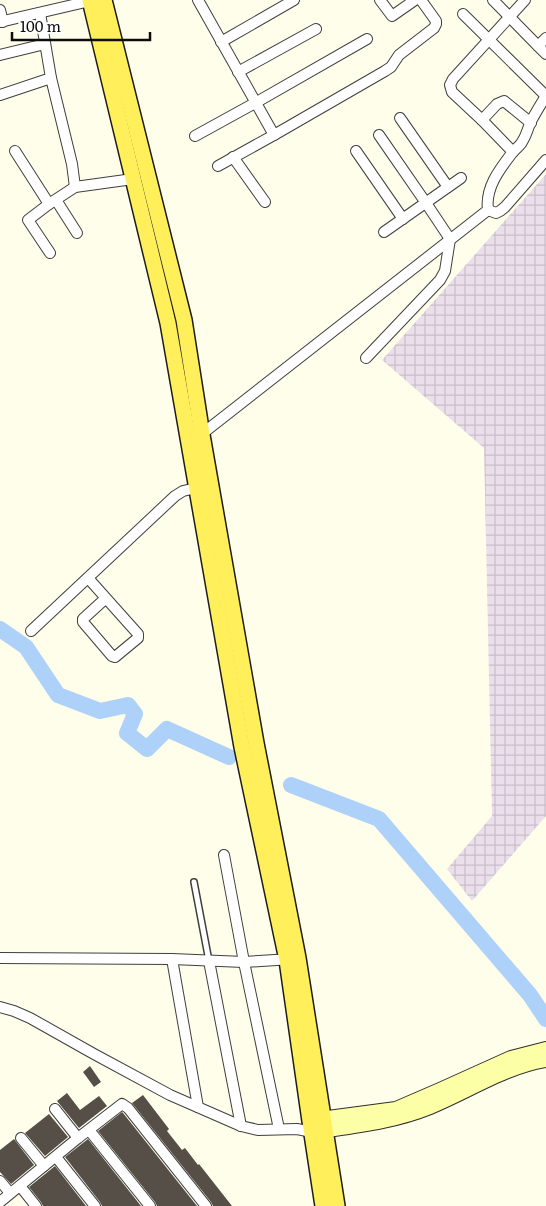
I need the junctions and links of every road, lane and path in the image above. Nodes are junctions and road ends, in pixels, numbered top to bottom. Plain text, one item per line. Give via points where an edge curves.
1 (90, 0) edge
2 (104, 0) edge
3 (198, 0) edge
4 (380, 0) edge
5 (415, 0) edge
6 (421, 0) edge
7 (493, 0) edge
8 (525, 0) edge
9 (288, 1) edge
10 (0, 10) edge
11 (40, 13) junction
12 (463, 14) dead end
13 (509, 17) junction
14 (2, 22) edge
15 (316, 28) dead end
16 (546, 38) edge
17 (367, 39) dead end
18 (489, 40) junction
19 (221, 42) junction
20 (45, 44) junction
21 (538, 46) junction
22 (546, 54) edge
23 (0, 56) edge
24 (238, 72) junction
25 (51, 78) junction
26 (0, 95) edge
27 (546, 96) edge
28 (255, 103) junction
29 (543, 110) edge
30 (400, 118) dead end
31 (482, 120) junction
32 (531, 123) junction
33 (274, 135) junction
34 (378, 135) dead end
35 (195, 136) dead end
36 (15, 150) dead end
37 (356, 151) dead end
38 (513, 152) junction
39 (234, 157) junction
40 (546, 160) edge
41 (218, 166) dead end
42 (461, 178) dead end
43 (133, 179) junction
44 (75, 187) junction
45 (448, 187) junction
46 (52, 202) junction
47 (265, 202) dead end
48 (426, 203) junction
49 (488, 210) junction
50 (403, 219) junction
51 (384, 232) dead end
52 (77, 233) dead end
53 (450, 239) junction
54 (50, 254) dead end
55 (366, 358) dead end
56 (202, 435) junction
57 (188, 443) junction
58 (196, 488) junction
59 (88, 578) junction
60 (106, 598) junction
61 (31, 631) dead end
62 (224, 855) dead end
63 (194, 882) dead end
64 (0, 958) edge
65 (172, 959) junction
66 (293, 959) junction
67 (209, 961) junction
68 (244, 962) junction
69 (0, 1007) edge
70 (546, 1049) edge
71 (546, 1060) edge
72 (198, 1107) junction
73 (55, 1109) dead end
74 (241, 1126) junction
75 (314, 1126) junction
76 (279, 1129) junction
77 (89, 1130) junction
78 (21, 1138) dead end
79 (78, 1138) junction
80 (56, 1156) junction
81 (44, 1166) junction
82 (0, 1181) edge
83 (20, 1186) junction
84 (10, 1193) junction
85 (0, 1202) edge
86 (36, 1206) edge
87 (95, 1206) edge
88 (150, 1206) edge
89 (206, 1206) edge
90 (324, 1206) edge
91 (337, 1206) edge

1 - 11 street
1 - 43 main road
2 - 56 main road via 184,320
3 - 19 street
4 - 5 street via 392,16
6 - 33 street via 436,21 434,28 399,55 391,67
7 - 13 street
8 - 13 street
9 - 19 street
10 - 14 street
11 - 14 street
11 - 20 street
12 - 18 street
13 - 18 street
13 - 21 street
15 - 24 street
16 - 21 street
17 - 28 street
18 - 27 street
18 - 31 street via 450,86 452,92
19 - 24 street
20 - 23 street
20 - 25 street
21 - 22 street
24 - 28 street
25 - 26 street
25 - 44 street
27 - 29 street
28 - 33 street
28 - 35 street
29 - 32 street
30 - 45 street
31 - 32 street via 504,101
31 - 38 street
32 - 38 street via 524,140
33 - 39 street
34 - 48 street
36 - 46 street
37 - 50 street
38 - 49 street via 494,179
39 - 41 street
39 - 47 street
40 - 49 street via 505,207 496,213
42 - 45 street
43 - 44 street
43 - 57 main road via 168,323
44 - 46 street
45 - 48 street
46 - 52 street
46 - 54 street via 28,220
48 - 50 street
48 - 53 street
49 - 53 street
50 - 51 street
53 - 55 street via 443,276
53 - 56 street
56 - 57 street
56 - 66 main road
57 - 58 main road
58 - 59 street via 179,493
58 - 66 main road via 242,747
59 - 60 street
59 - 61 street
60 - 60 street via 138,634 138,638 115,656 83,622
62 - 68 street
63 - 67 lane
64 - 65 street
65 - 67 street
65 - 72 street
66 - 68 street
66 - 75 main road
67 - 68 street
67 - 74 street
68 - 76 street
69 - 72 street via 30,1018 102,1059
70 - 75 main road via 511,1058 396,1109
71 - 75 main road via 506,1071 408,1115 378,1122
72 - 74 street
73 - 79 street
74 - 76 street via 258,1130
75 - 76 street
75 - 90 main road
75 - 91 main road
77 - 79 street
77 - 88 street
77 - 89 street via 122,1104 126,1106
78 - 81 street
79 - 80 street
80 - 81 street
80 - 87 street
81 - 83 street
82 - 84 street
83 - 84 street
83 - 86 street
84 - 85 street

